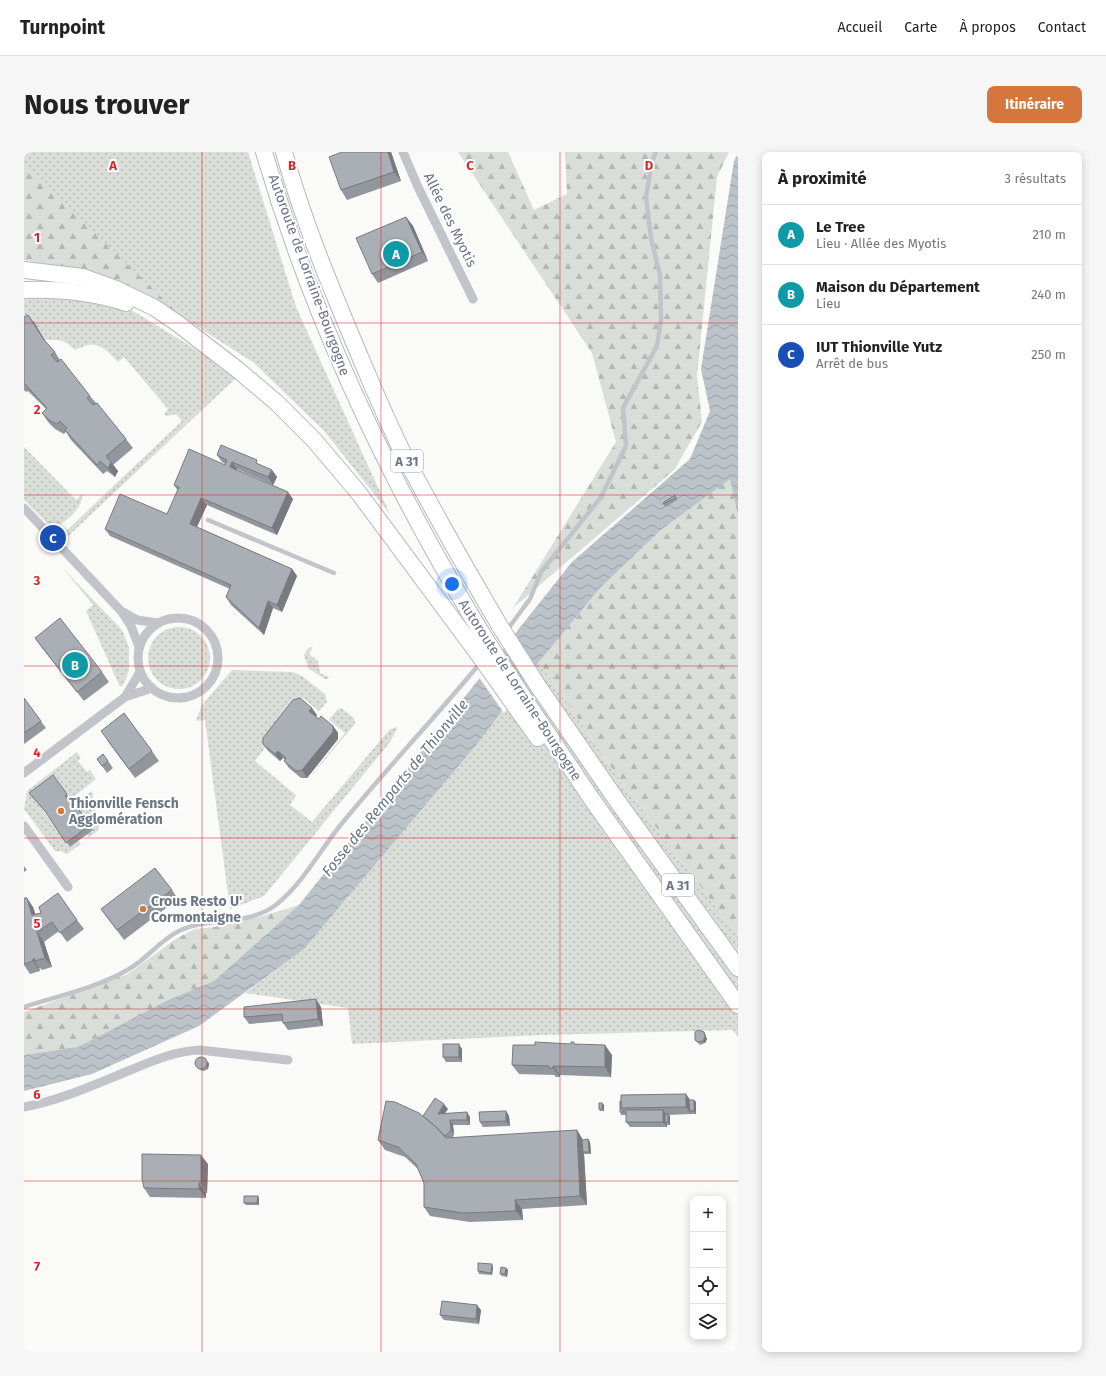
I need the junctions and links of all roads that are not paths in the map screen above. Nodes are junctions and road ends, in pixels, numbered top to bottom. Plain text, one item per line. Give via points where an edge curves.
1 (264, 152) edge
2 (284, 152) edge
3 (292, 152) edge
4 (404, 152) edge
5 (656, 152) edge
6 (24, 270) edge
7 (330, 285) junction
8 (24, 290) edge
9 (473, 299) dead end
10 (216, 353) junction
11 (24, 508) edge
12 (208, 520) dead end
13 (334, 573) dead end
14 (122, 612) junction
15 (158, 622) junction
16 (493, 641) junction
17 (139, 647) junction
18 (140, 672) junction
19 (152, 688) junction
20 (126, 697) junction
21 (24, 773) edge
22 (24, 826) edge
23 (68, 887) dead end
24 (738, 968) edge
25 (738, 1005) edge
26 (24, 1008) edge
27 (288, 1060) dead end
28 (24, 1107) edge

1 - 16 highway, Autoroute de Lorraine-Bourgogne / A 31 via 320,314 364,416 432,549
2 - 7 highway, Autoroute de Lorraine-Bourgogne / A 31 via 298,200
3 - 7 highway
4 - 9 street, Allée des Myotis via 418,187
5 - 16 lane via 646,197 651,238 660,275 661,320 657,346 623,408 626,446 601,498 541,572 530,600
6 - 10 highway via 83,277 116,289 155,308
7 - 16 highway, Autoroute de Lorraine-Bourgogne / A 31 via 378,400 449,538
8 - 10 highway via 64,290 112,298 151,314
10 - 16 highway via 277,403 314,440
11 - 14 street
12 - 13 lane
14 - 15 street via 137,620
14 - 17 street
15 - 17 street via 144,635
15 - 19 street via 174,617 197,622 214,639 218,650 218,662 209,684 200,692 188,697 167,697
16 - 24 highway, Autoroute de Lorraine-Bourgogne / A 31, bridge via 538,686
16 - 25 highway, A 31, bridge via 521,705 566,776 591,798
16 - 26 lane via 276,905 240,920 199,924 179,931 139,963 122,973
17 - 18 street via 137,660
18 - 19 street
18 - 20 street
19 - 20 street
20 - 21 street
22 - 23 street
27 - 28 street via 188,1050 161,1057 62,1096

